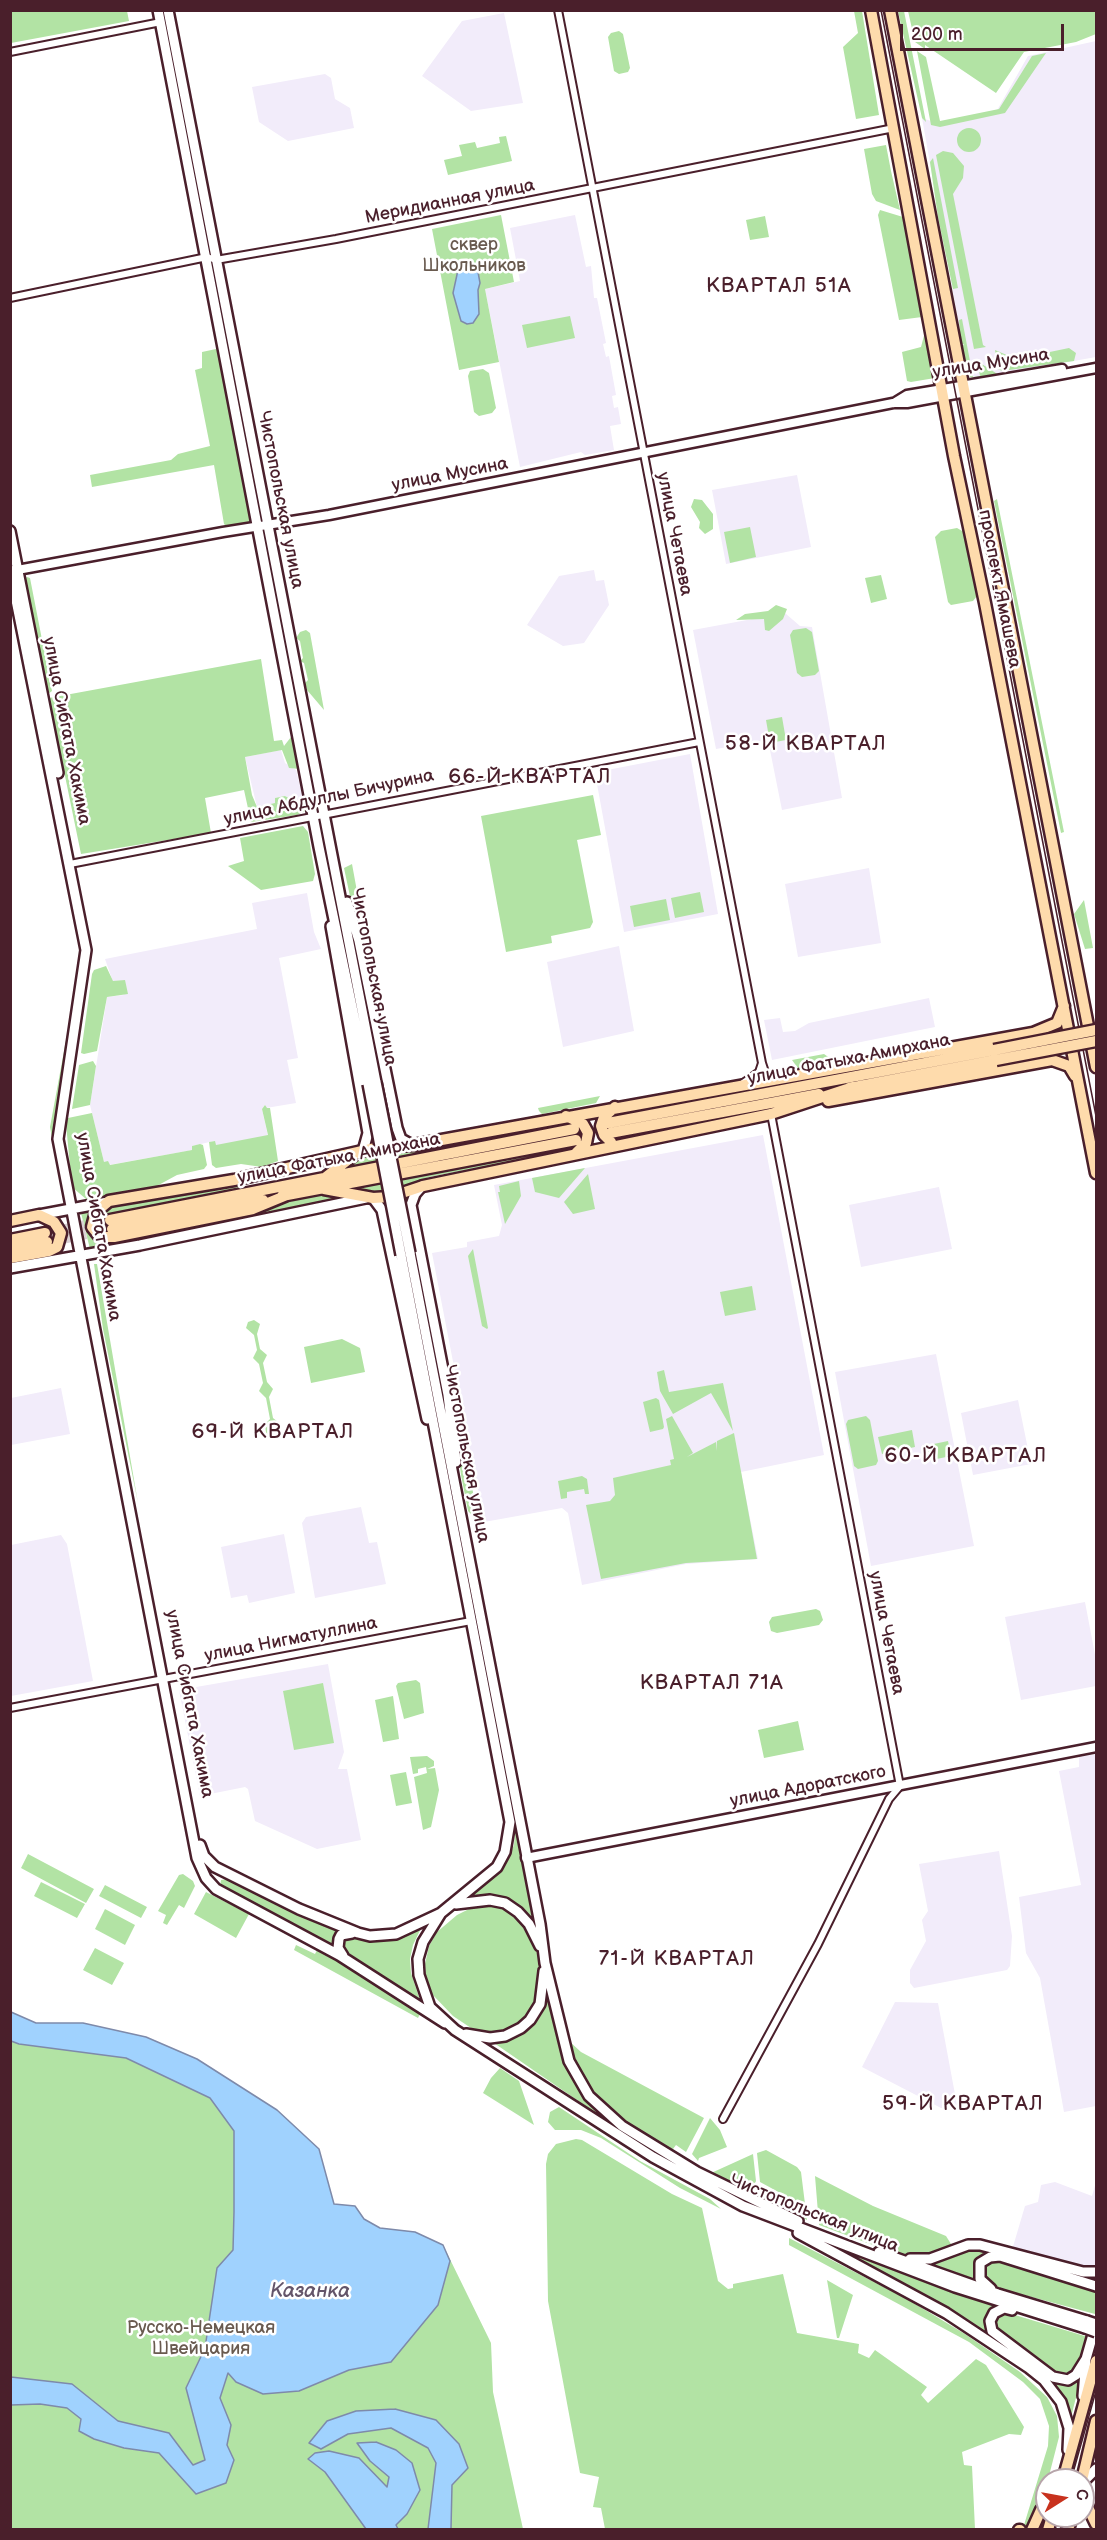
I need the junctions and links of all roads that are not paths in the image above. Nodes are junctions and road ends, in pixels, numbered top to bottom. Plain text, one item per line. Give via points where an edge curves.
1 (158, 10) edge
2 (168, 10) edge
3 (558, 10) edge
4 (872, 10) edge
5 (890, 10) edge
6 (161, 22) junction
7 (10, 52) edge
8 (894, 128) junction
9 (592, 189) junction
10 (211, 259) junction
11 (10, 298) edge
12 (1096, 363) edge
13 (1096, 368) edge
14 (964, 389) junction
15 (943, 392) junction
16 (644, 453) junction
17 (264, 527) junction
18 (10, 531) edge
19 (13, 571) edge
20 (699, 742) junction
21 (325, 814) junction
22 (314, 816) junction
23 (73, 863) junction
24 (337, 874) junction
25 (328, 891) junction
26 (1083, 1004) junction
27 (1064, 1006) junction
28 (1096, 1016) edge
29 (1096, 1030) edge
30 (1033, 1034) junction
31 (1096, 1041) edge
32 (995, 1055) junction
33 (762, 1063) junction
34 (1038, 1063) junction
35 (1096, 1066) edge
36 (776, 1079) junction
37 (829, 1081) junction
38 (1077, 1082) junction
39 (372, 1083) junction
40 (739, 1086) junction
41 (853, 1087) junction
42 (390, 1101) junction
43 (802, 1106) junction
44 (363, 1107) junction
45 (615, 1107) junction
46 (771, 1114) junction
47 (566, 1116) junction
48 (575, 1135) dead end
49 (623, 1144) junction
50 (414, 1145) junction
51 (360, 1152) junction
52 (573, 1155) junction
53 (1096, 1173) edge
54 (234, 1180) junction
55 (323, 1184) junction
56 (423, 1186) junction
57 (284, 1191) junction
58 (371, 1198) junction
59 (109, 1202) junction
60 (74, 1208) junction
61 (39, 1215) junction
62 (10, 1221) edge
63 (111, 1224) tunnel mouth
64 (183, 1224) junction
65 (415, 1227) junction
66 (200, 1233) junction
67 (387, 1234) junction
68 (10, 1240) edge
69 (10, 1249) edge
70 (406, 1254) junction
71 (83, 1256) junction
72 (10, 1258) edge
73 (10, 1268) edge
74 (441, 1460) junction
75 (458, 1497) junction
76 (471, 1621) junction
77 (164, 1679) junction
78 (10, 1708) edge
79 (1096, 1747) edge
80 (900, 1786) junction
81 (526, 1858) junction
82 (234, 1877) junction
83 (221, 1892) junction
84 (454, 1904) junction
85 (441, 1913) junction
86 (358, 1933) junction
87 (542, 1950) junction
88 (350, 1962) junction
89 (545, 1963) junction
90 (445, 2023) junction
91 (458, 2032) junction
92 (723, 2119) dead end
93 (772, 2219) junction
94 (886, 2255) junction
95 (1096, 2272) edge
96 (1096, 2286) edge
97 (998, 2294) junction
98 (1061, 2322) junction
99 (1091, 2324) edge
100 (1096, 2332) edge
101 (1091, 2360) edge
102 (1095, 2426) edge
103 (1068, 2460) junction
104 (1066, 2468) edge
105 (1085, 2468) edge

1 - 6 main road, Чистопольская улица
2 - 10 main road, Чистопольская улица
3 - 9 street, улица Четаева
4 - 8 main road, проспект Ямашева
5 - 14 main road, проспект Ямашева
6 - 7 street
6 - 10 main road, Чистопольская улица
8 - 9 street, Меридианная улица
8 - 15 main road, проспект Ямашева
9 - 10 street, Меридианная улица
9 - 16 street, улица Четаева
10 - 11 street, Меридианная улица
10 - 17 main road, Чистопольская улица
12 - 14 street, улица Мусина
13 - 14 street, улица Мусина
14 - 15 street, улица Мусина
14 - 26 main road, проспект Ямашева
15 - 16 street, улица Мусина via 905,396 893,403
15 - 27 main road, проспект Ямашева
16 - 17 street, улица Мусина
16 - 20 street, улица Четаева
17 - 19 street, улица Мусина
17 - 21 main road, Чистопольская улица
17 - 22 main road, Чистопольская улица
18 - 19 main road, улица Сибгата Хакима
19 - 23 main road, улица Сибгата Хакима
20 - 21 street, улица Абдуллы Бичурина
20 - 33 street, улица Четаева
21 - 22 street, улица Абдуллы Бичурина
21 - 24 main road, Чистопольская улица
22 - 23 street, улица Абдуллы Бичурина
22 - 25 main road, Чистопольская улица
23 - 60 main road, улица Сибгата Хакима via 86,957 57,1130
24 - 39 main road, Чистопольская улица
24 - 42 main road via 359,941
25 - 39 main road, Чистопольская улица
25 - 44 main road via 333,950
26 - 28 main road
26 - 35 main road, проспект Ямашева
27 - 30 main road via 1057,1023
27 - 38 main road, проспект Ямашева
29 - 32 main road, улица Фатыха Амирхана, bridge
30 - 34 main road via 1041,1035 1048,1043 1048,1053
30 - 36 main road
31 - 32 main road, улица Фатыха Амирхана, bridge
32 - 37 main road, улица Фатыха Амирхана
32 - 41 main road, улица Фатыха Амирхана
33 - 36 street, улица Четаева via 765,1072
33 - 40 street via 759,1072
34 - 38 main road via 1063,1062
34 - 43 main road
36 - 37 main road
36 - 40 main road
37 - 41 main road, улица Фатыха Амирхана via 609,1128
38 - 53 main road, проспект Ямашева
39 - 70 main road, Чистопольская улица, bridge
40 - 45 main road
41 - 43 main road
42 - 44 main road via 388,1109 377,1116
42 - 50 main road via 401,1140
43 - 46 main road
44 - 51 main road via 368,1133
45 - 47 main road
45 - 49 main road via 604,1117 602,1130 610,1141
46 - 49 main road
46 - 80 street, улица Четаева
47 - 50 main road
47 - 52 main road via 578,1120 588,1133 584,1147
48 - 55 main road, улица Фатыха Амирхана
49 - 52 main road
50 - 51 main road
51 - 54 main road
51 - 55 main road
52 - 56 main road
54 - 57 main road
54 - 59 main road
55 - 57 main road, улица Фатыха Амирхана
55 - 58 main road
56 - 58 main road
56 - 65 main road via 412,1201
57 - 63 main road, улица Фатыха Амирхана
57 - 64 main road via 253,1209
58 - 66 main road
58 - 67 main road via 381,1207
59 - 60 main road
59 - 64 main road via 93,1217 92,1227 100,1237
60 - 61 main road
60 - 71 main road, улица Сибгата Хакима
61 - 62 main road
61 - 72 main road via 58,1226 61,1236 57,1247
64 - 66 main road
65 - 67 main road via 409,1221 401,1221
65 - 75 main road via 448,1395
66 - 71 main road
67 - 74 main road via 433,1447
68 - 69 main road via 46,1237
70 - 74 main road, Чистопольская улица
70 - 75 main road, Чистопольская улица
71 - 73 main road
71 - 77 main road, улица Сибгата Хакима
74 - 76 main road, Чистопольская улица
75 - 81 main road, Чистопольская улица
76 - 77 street, улица Нигматуллина
76 - 84 main road, Чистопольская улица via 510,1822 509,1837 497,1867
77 - 78 street, улица Нигматуллина
77 - 82 main road, улица Сибгата Хакима via 201,1851 209,1862
77 - 83 main road, улица Сибгата Хакима via 197,1858 206,1878
79 - 80 street, улица Адоратского
80 - 81 street, улица Адоратского
80 - 92 street via 889,1799 818,1944
81 - 87 main road, Чистопольская улица
82 - 83 main road via 217,1878 215,1883
82 - 86 main road, улица Сибгата Хакима
83 - 88 main road, улица Сибгата Хакима
84 - 85 main road, Чистопольская улица
84 - 87 main road, Чистопольская улица via 472,1900 505,1903 529,1924
85 - 86 main road, улица Сибгата Хакима via 396,1934
85 - 90 main road, Чистопольская улица via 423,1942 418,1975 430,2007
86 - 88 main road via 341,1935 338,1944 341,1954
87 - 89 main road, Чистопольская улица
88 - 90 main road, улица Сибгата Хакима
89 - 91 main road, Чистопольская улица via 540,2004 521,2028 490,2038
89 - 94 main road, Чистопольская улица via 569,2061 589,2096 606,2113 658,2150 768,2209
90 - 91 main road, Чистопольская улица
91 - 93 main road, Чистопольская улица via 653,2157
93 - 98 main road, Чистопольская улица
93 - 103 main road via 946,2313 1044,2380 1066,2414
94 - 95 main road via 930,2259 968,2245 980,2245
94 - 97 main road, Чистопольская улица
96 - 97 main road via 1000,2256 990,2257 980,2263 978,2275 984,2285
97 - 99 main road, Чистопольская улица
98 - 99 main road, Чистопольская улица
98 - 101 main road via 1004,2308 994,2313 990,2321 998,2338 1053,2377 1068,2380
99 - 100 main road, bridge
99 - 101 main road
101 - 103 main road
102 - 105 main road
103 - 104 main road

